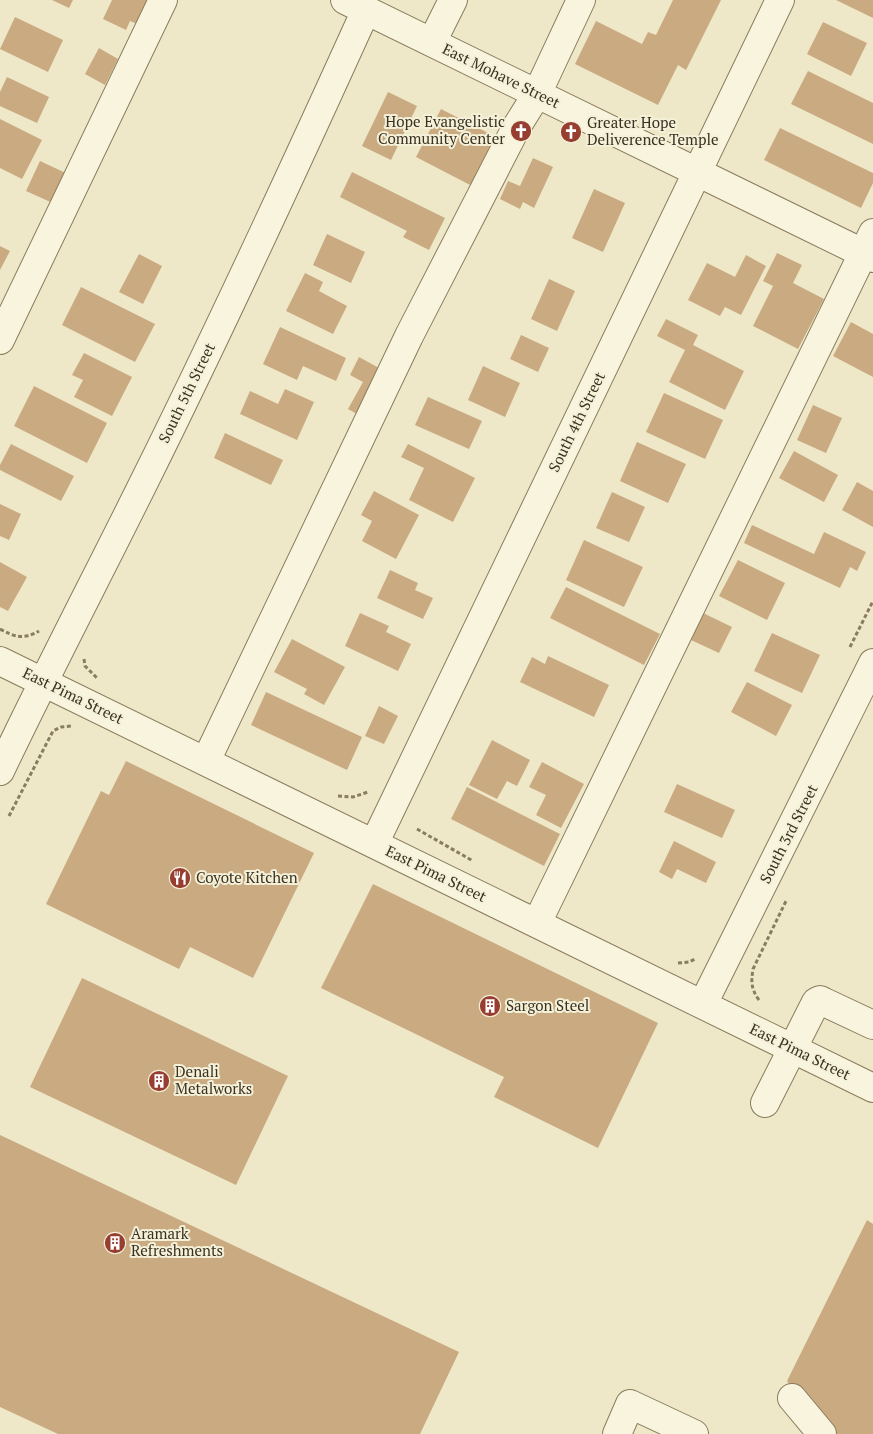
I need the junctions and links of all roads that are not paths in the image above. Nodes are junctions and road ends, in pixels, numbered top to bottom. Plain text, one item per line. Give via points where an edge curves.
1 (163, 0) edge
2 (453, 0) edge
3 (581, 0) edge
4 (780, 0) edge
5 (355, 5) edge
6 (432, 42) junction
7 (537, 94) junction
8 (697, 171) junction
9 (870, 248) edge
10 (0, 340) edge
11 (0, 661) edge
12 (873, 663) edge
13 (42, 681) junction
14 (206, 761) junction
15 (0, 771) edge
16 (374, 844) junction
17 (537, 923) junction
18 (704, 1004) junction
19 (873, 1025) edge
20 (792, 1048) junction
21 (869, 1077) edge
22 (765, 1103) dead end
23 (792, 1398) dead end
24 (617, 1434) edge
25 (694, 1434) edge
26 (822, 1434) edge

1 - 10 street
2 - 6 street
3 - 7 street
4 - 8 street, South 4th Street
5 - 6 street, East Mohave Street
5 - 13 street, South 5th Street via 276,206 144,482
6 - 7 street, East Mohave Street
7 - 8 street, East Mohave Street
7 - 14 street via 517,126 409,336
8 - 9 street, East Mohave Street
8 - 16 street, South 4th Street
9 - 17 street
11 - 13 street, East Pima Street
12 - 18 street, South 3rd Street
13 - 14 street, East Pima Street
13 - 15 street, South 5th Street
14 - 16 street, East Pima Street
16 - 17 street, East Pima Street
17 - 18 street, East Pima Street
18 - 20 street, East Pima Street
19 - 20 street via 820,1000
20 - 21 street, East Pima Street
20 - 22 street
23 - 26 street
24 - 25 street via 630,1404

